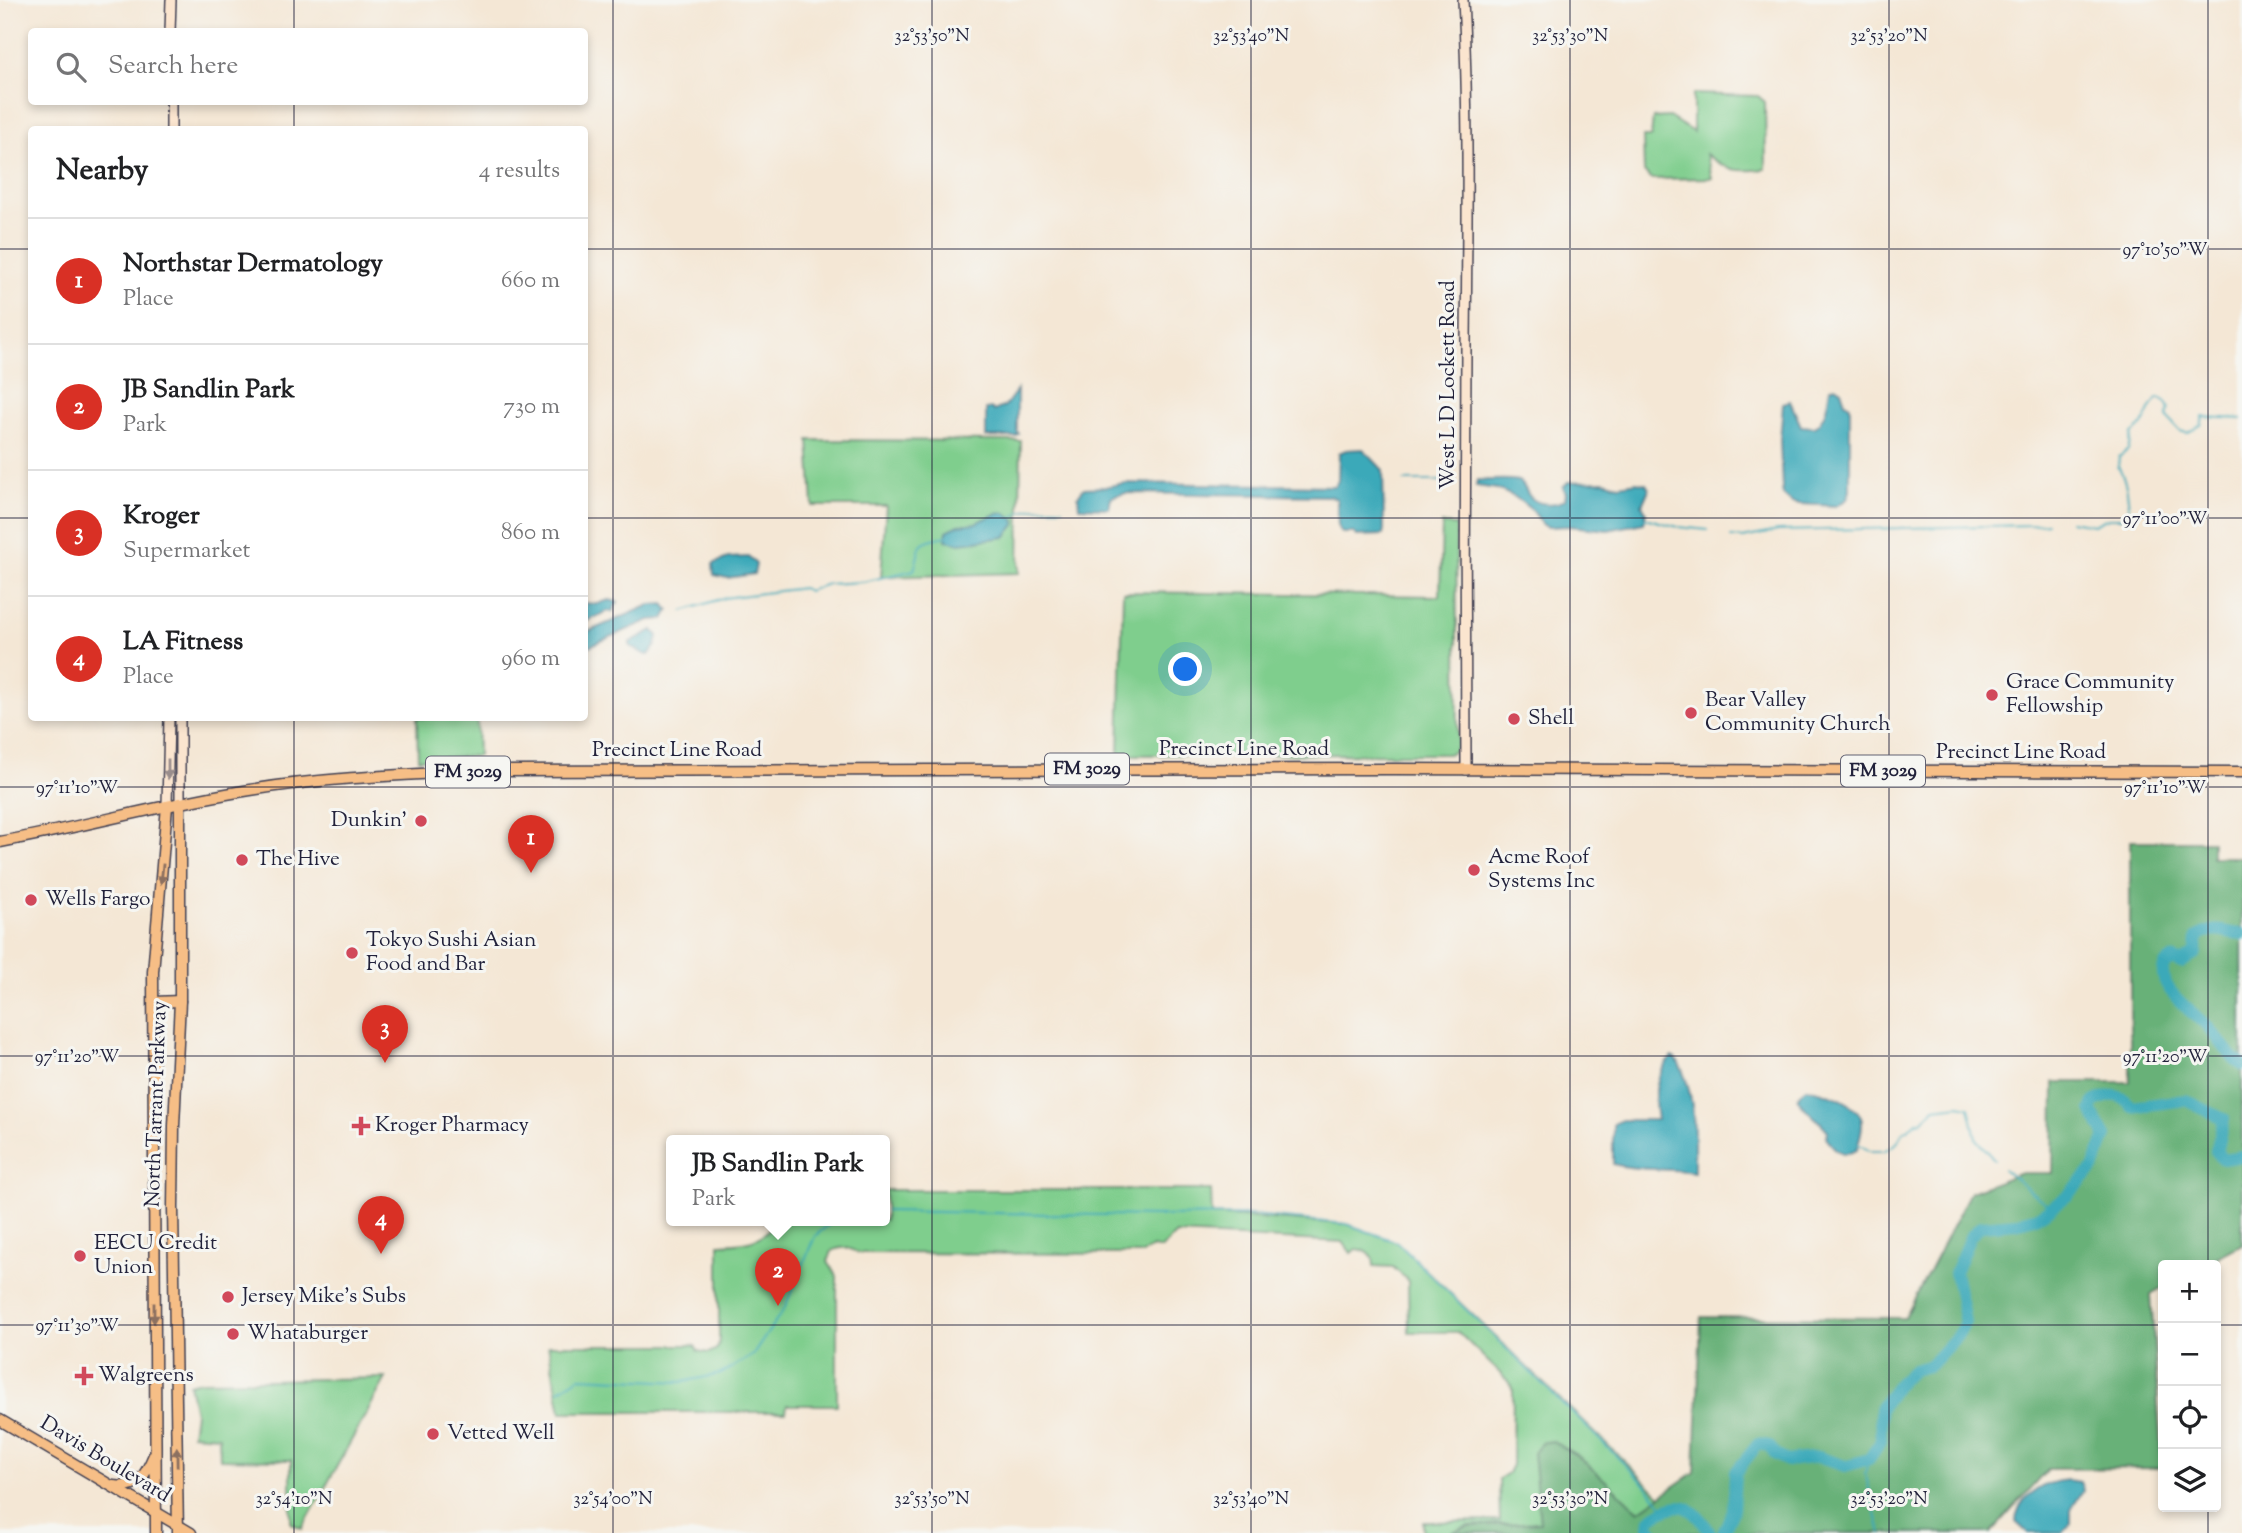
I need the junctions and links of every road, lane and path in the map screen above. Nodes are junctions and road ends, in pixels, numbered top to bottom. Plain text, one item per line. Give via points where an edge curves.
1 (171, 0) edge
2 (1463, 0) edge
3 (170, 28) edge
4 (171, 105) edge
5 (171, 126) edge
6 (169, 721) edge
7 (180, 721) edge
8 (1466, 770) junction
9 (2242, 772) edge
10 (180, 803) junction
11 (167, 806) junction
12 (0, 842) edge
13 (180, 1001) junction
14 (154, 1002) junction
15 (154, 1196) junction
16 (173, 1196) junction
17 (0, 1420) edge
18 (156, 1451) junction
19 (109, 1486) junction
20 (157, 1513) junction
21 (178, 1529) edge
22 (156, 1533) edge
23 (191, 1533) edge

1 - 3 main road
2 - 8 main road, West L D Lockett Road
4 - 5 main road
6 -> 11 main road
7 - 10 main road
8 - 9 main road, Precinct Line Road / FM 3029
8 - 10 main road, Precinct Line Road / FM 3029 via 474,771 282,785
10 - 11 main road, Precinct Line Road / FM 3029
10 - 13 main road, North Tarrant Parkway
11 - 12 main road, Precinct Line Road / FM 3029
11 -> 14 main road, North Tarrant Parkway
13 - 14 main road
13 - 16 main road, North Tarrant Parkway
14 - 15 main road, North Tarrant Parkway
15 - 16 main road
15 -> 18 main road, North Tarrant Parkway
21 -> 16 main road, North Tarrant Parkway
17 - 19 main road, Davis Boulevard
18 - 19 main road via 145,1476 130,1486
18 - 20 main road, North Tarrant Parkway
19 - 20 main road, Davis Boulevard
20 - 21 main road, Davis Boulevard
20 - 22 main road, North Tarrant Parkway
21 - 23 main road, Davis Boulevard

